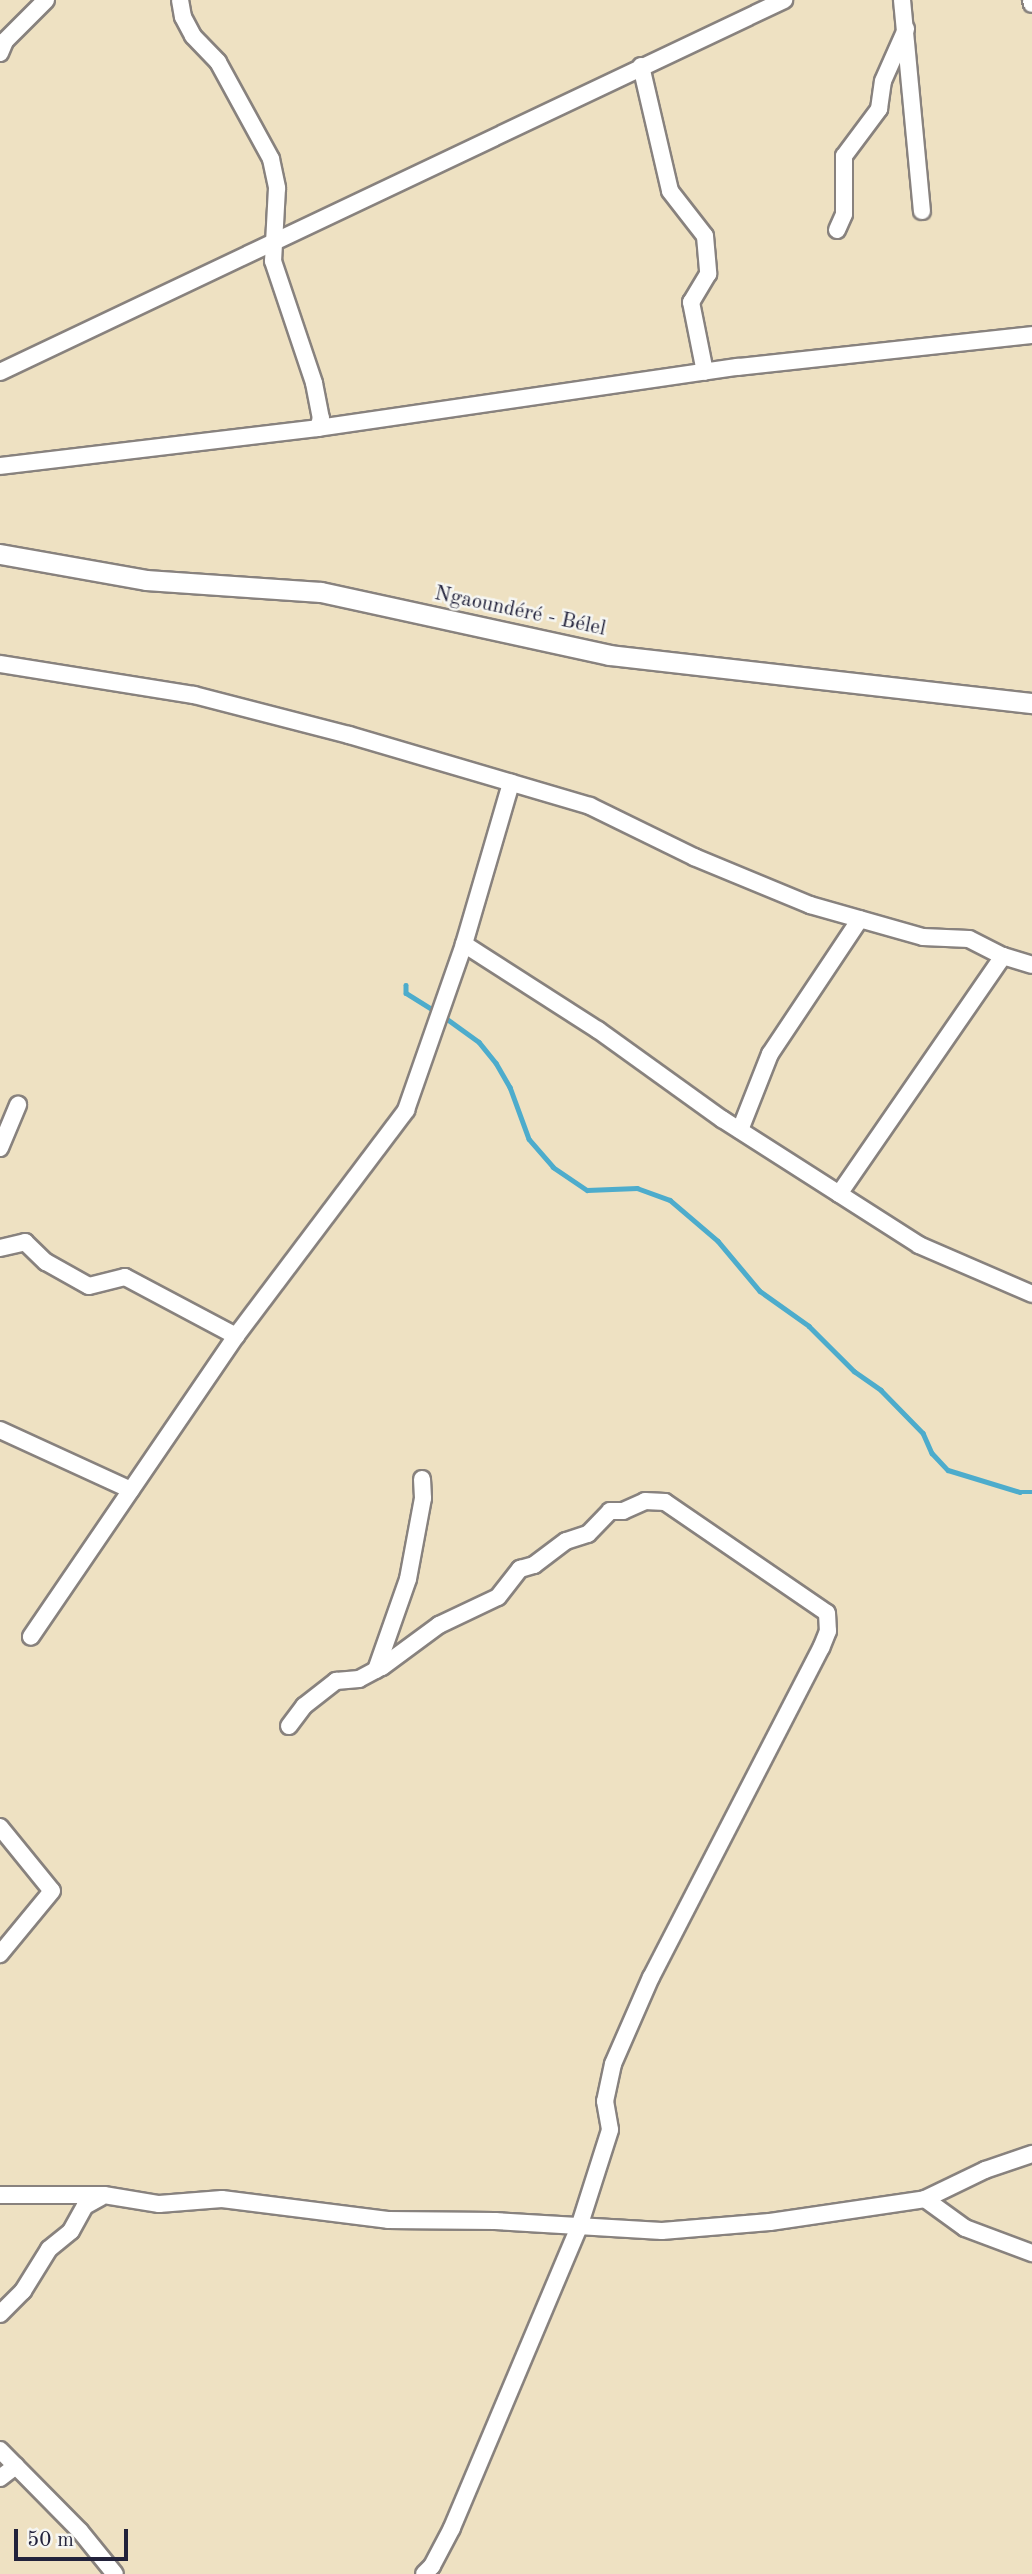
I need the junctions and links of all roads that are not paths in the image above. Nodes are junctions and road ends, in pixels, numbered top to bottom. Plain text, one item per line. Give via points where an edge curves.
1 (46, 0) edge
2 (180, 0) edge
3 (784, 0) edge
4 (902, 0) edge
5 (906, 29) junction
6 (0, 53) edge
7 (641, 66) junction
8 (922, 211) dead end
9 (838, 230) dead end
10 (272, 242) junction
11 (1032, 335) edge
12 (0, 372) edge
13 (705, 372) junction
14 (318, 428) junction
15 (0, 466) edge
16 (0, 554) edge
17 (0, 664) edge
18 (1032, 704) edge
19 (511, 783) junction
20 (860, 919) junction
21 (464, 944) junction
22 (1003, 956) junction
23 (1032, 965) edge
24 (18, 1105) dead end
25 (740, 1130) junction
26 (0, 1148) edge
27 (839, 1194) junction
28 (0, 1248) edge
29 (1032, 1294) edge
30 (236, 1336) junction
31 (0, 1430) edge
32 (422, 1479) dead end
33 (131, 1490) junction
34 (30, 1637) dead end
35 (376, 1670) junction
36 (289, 1726) dead end
37 (0, 1827) edge
38 (0, 1954) edge
39 (1032, 2154) edge
40 (0, 2195) edge
41 (104, 2195) junction
42 (925, 2199) junction
43 (579, 2227) junction
44 (1032, 2253) edge
45 (0, 2314) edge
46 (0, 2450) edge
47 (16, 2466) junction
48 (0, 2478) edge
49 (115, 2574) edge
50 (424, 2574) edge

1 - 6 street via 5,41
2 - 10 street via 183,17 218,62 271,159 277,188
3 - 7 street
4 - 5 street
5 - 8 street
5 - 9 street via 883,81 878,109 844,156 844,214
7 - 10 street
7 - 13 street via 670,191 705,236 708,274 691,302
10 - 12 street
10 - 14 street via 276,273 314,383 321,418
11 - 13 street
13 - 14 street
14 - 15 street
16 - 18 main road, Ngaoundéré - Bélel via 146,580 321,592 609,655
17 - 19 street via 194,695
19 - 20 street via 590,806 694,857 810,905
19 - 21 street
20 - 22 street via 923,937 969,939
20 - 25 street via 770,1054
21 - 25 street via 598,1030
21 - 30 street via 406,1110
22 - 23 street
22 - 27 street
24 - 26 street
25 - 27 street
27 - 29 street via 919,1245
28 - 30 street via 25,1242 46,1262 89,1286 125,1277
30 - 33 street
31 - 33 street
32 - 35 street via 423,1498 408,1579
33 - 34 street
35 - 36 street via 359,1679 336,1681 304,1706
35 - 43 street via 439,1625 498,1597 520,1569 534,1565 566,1541 588,1534 610,1511 623,1511 645,1501 665,1502 827,1613 828,1631 821,1648 652,1978 613,2064 605,2101 610,2130
37 - 38 street via 52,1891
39 - 42 street
40 - 41 street
41 - 43 street via 159,2204 222,2199 388,2220
41 - 45 street via 85,2206 75,2227 49,2249 23,2291
42 - 43 street via 770,2222 662,2231
42 - 44 street via 965,2228
43 - 50 street via 453,2528
46 - 47 street
47 - 48 street
47 - 49 street via 80,2530

